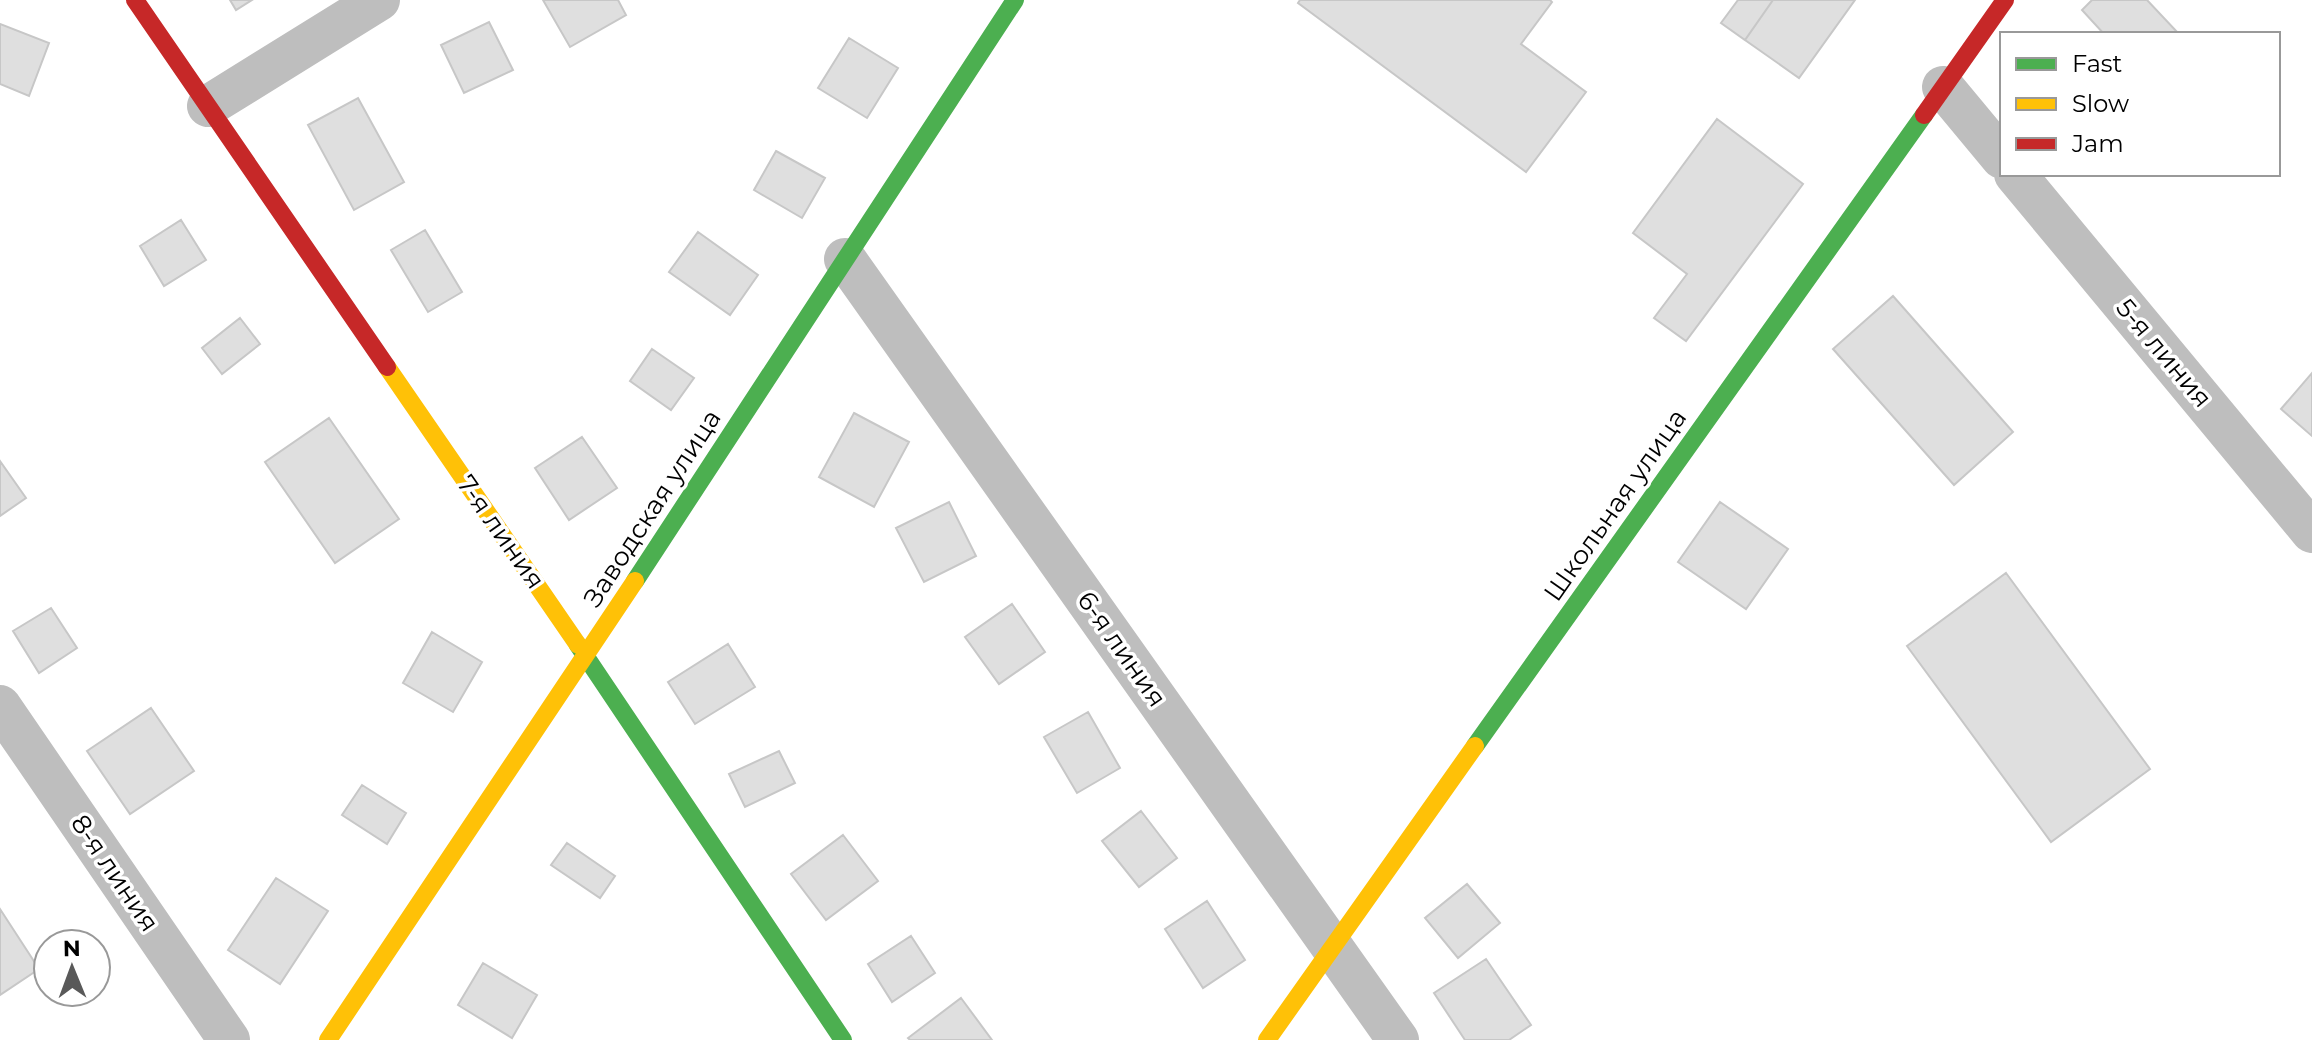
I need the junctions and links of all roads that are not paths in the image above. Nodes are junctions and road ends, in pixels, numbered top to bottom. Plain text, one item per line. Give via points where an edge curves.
1 (135, 0) edge
2 (379, 0) edge
3 (1015, 0) edge
4 (2005, 0) edge
5 (1943, 87) junction
6 (208, 106) junction
7 (2000, 156) edge
8 (2017, 176) edge
9 (845, 259) junction
10 (2312, 532) edge
11 (586, 657) junction
12 (0, 706) edge
13 (1333, 947) junction
14 (229, 1040) edge
15 (328, 1040) edge
16 (843, 1040) edge
17 (1267, 1040) edge
18 (1398, 1040) edge

1 - 6 street, 7-я линия
2 - 6 street
3 - 9 street, Заводская улица
4 - 5 street, Школьная улица
5 - 7 street
5 - 13 street, Школьная улица
6 - 11 street, 7-я линия
8 - 10 street, 5-я линия
9 - 11 street, Заводская улица
9 - 13 street, 6-я линия
11 - 15 street, Заводская улица
11 - 16 street, 7-я линия
12 - 14 street, 8-я линия
13 - 17 street, Школьная улица
13 - 18 street, 6-я линия

